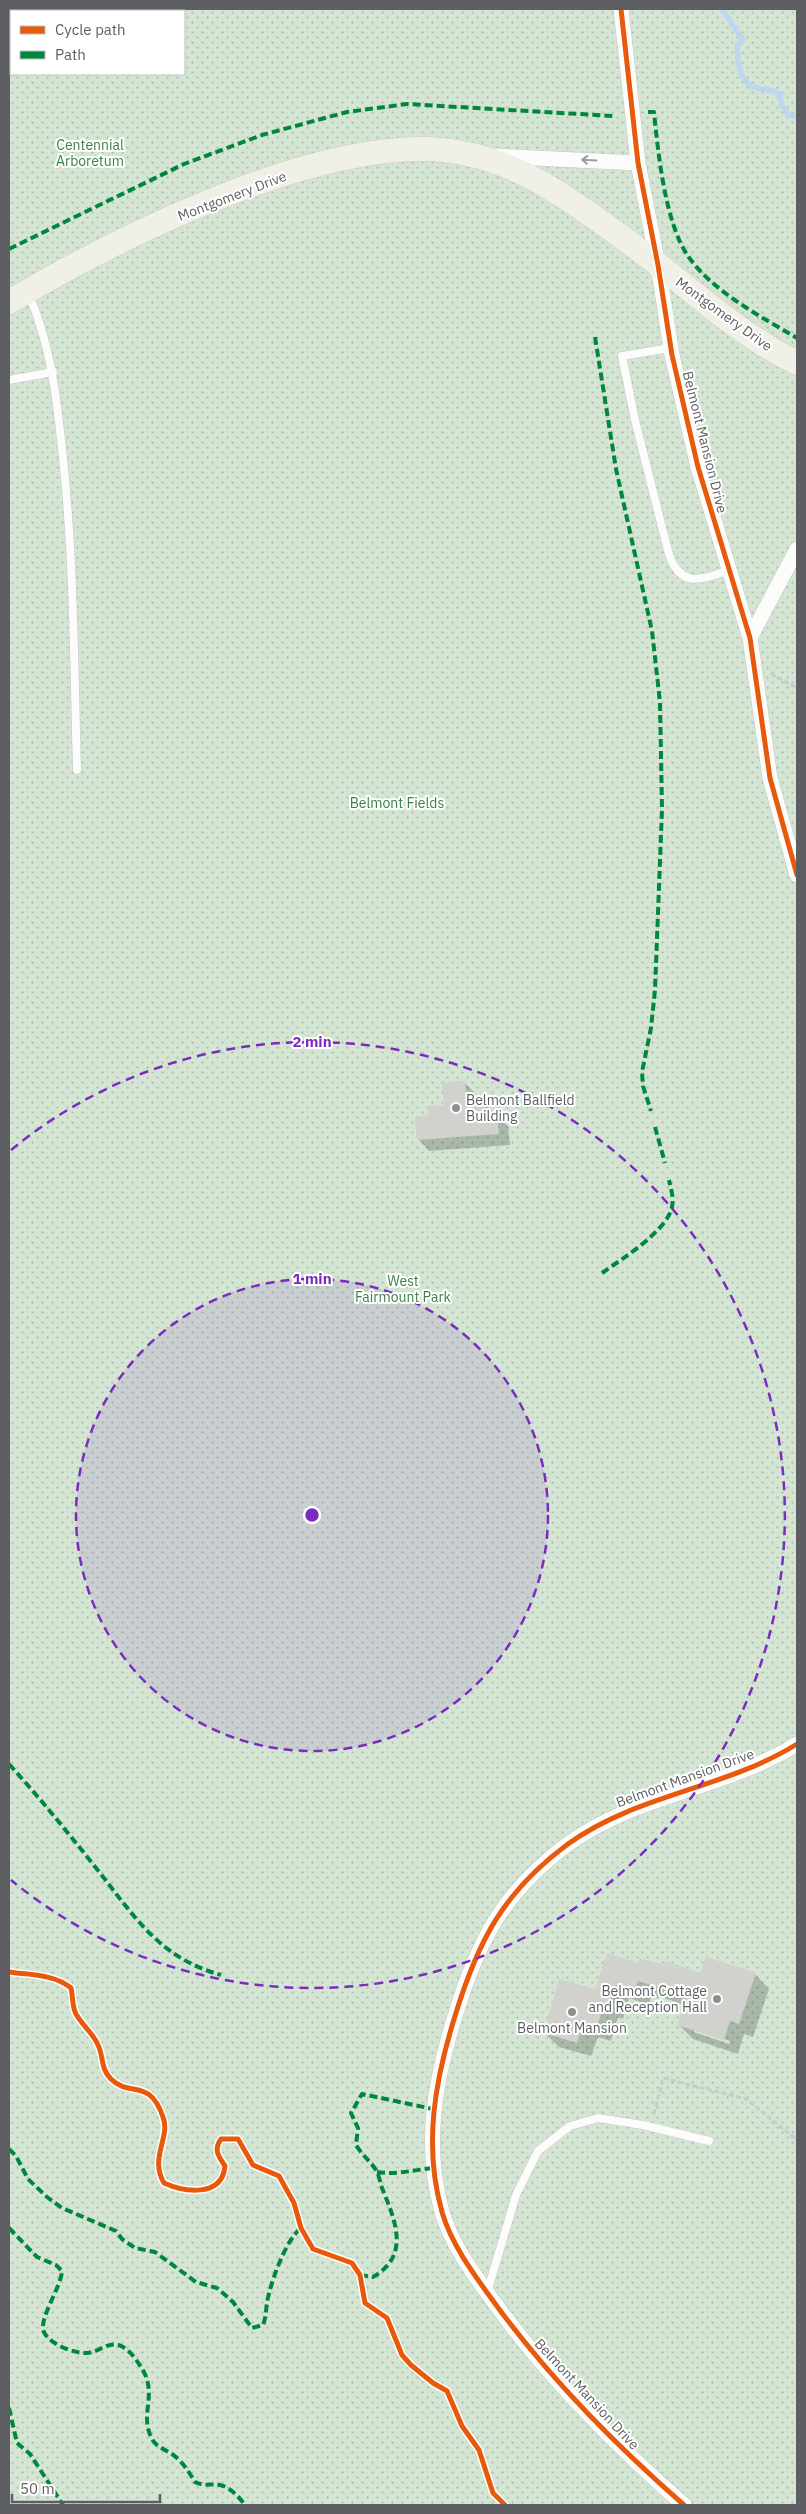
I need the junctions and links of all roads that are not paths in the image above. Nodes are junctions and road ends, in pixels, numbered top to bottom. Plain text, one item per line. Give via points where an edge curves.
1 (621, 9) edge
2 (473, 155) junction
3 (638, 163) junction
4 (658, 265) junction
5 (18, 296) edge
6 (670, 348) junction
7 (797, 363) edge
8 (53, 372) junction
9 (9, 380) edge
10 (797, 549) edge
11 (730, 570) junction
12 (750, 638) junction
13 (77, 770) dead end
14 (797, 875) edge
15 (797, 1744) edge
16 (709, 2141) dead end
17 (487, 2293) junction
18 (684, 2505) edge

1 - 3 street, Belmont Mansion Drive
3 -> 2 street, Montgomery Drive
2 - 4 main road, Montgomery Drive via 524,173 555,191
2 - 5 main road, Montgomery Drive via 422,149 396,151 332,162 290,174 171,219
3 - 4 street, Belmont Mansion Drive
4 - 6 street, Belmont Mansion Drive
4 - 7 main road, Montgomery Drive via 738,327
5 - 8 lane via 37,315
6 - 11 street, Belmont Mansion Drive via 698,467
6 - 11 lane via 622,356 668,551 672,565 679,574 688,578 712,576
8 - 9 lane
8 - 13 lane via 70,524
10 - 12 street
11 - 12 street, Belmont Mansion Drive
12 - 14 street, Belmont Mansion Drive via 770,778
15 - 17 street, Belmont Mansion Drive via 735,1774 638,1806 590,1829 538,1868 515,1891 488,1930 445,2048 431,2132 433,2168 447,2225
16 - 17 lane via 598,2118 570,2126 538,2151 516,2195
17 - 18 street, Belmont Mansion Drive via 566,2392 611,2440

